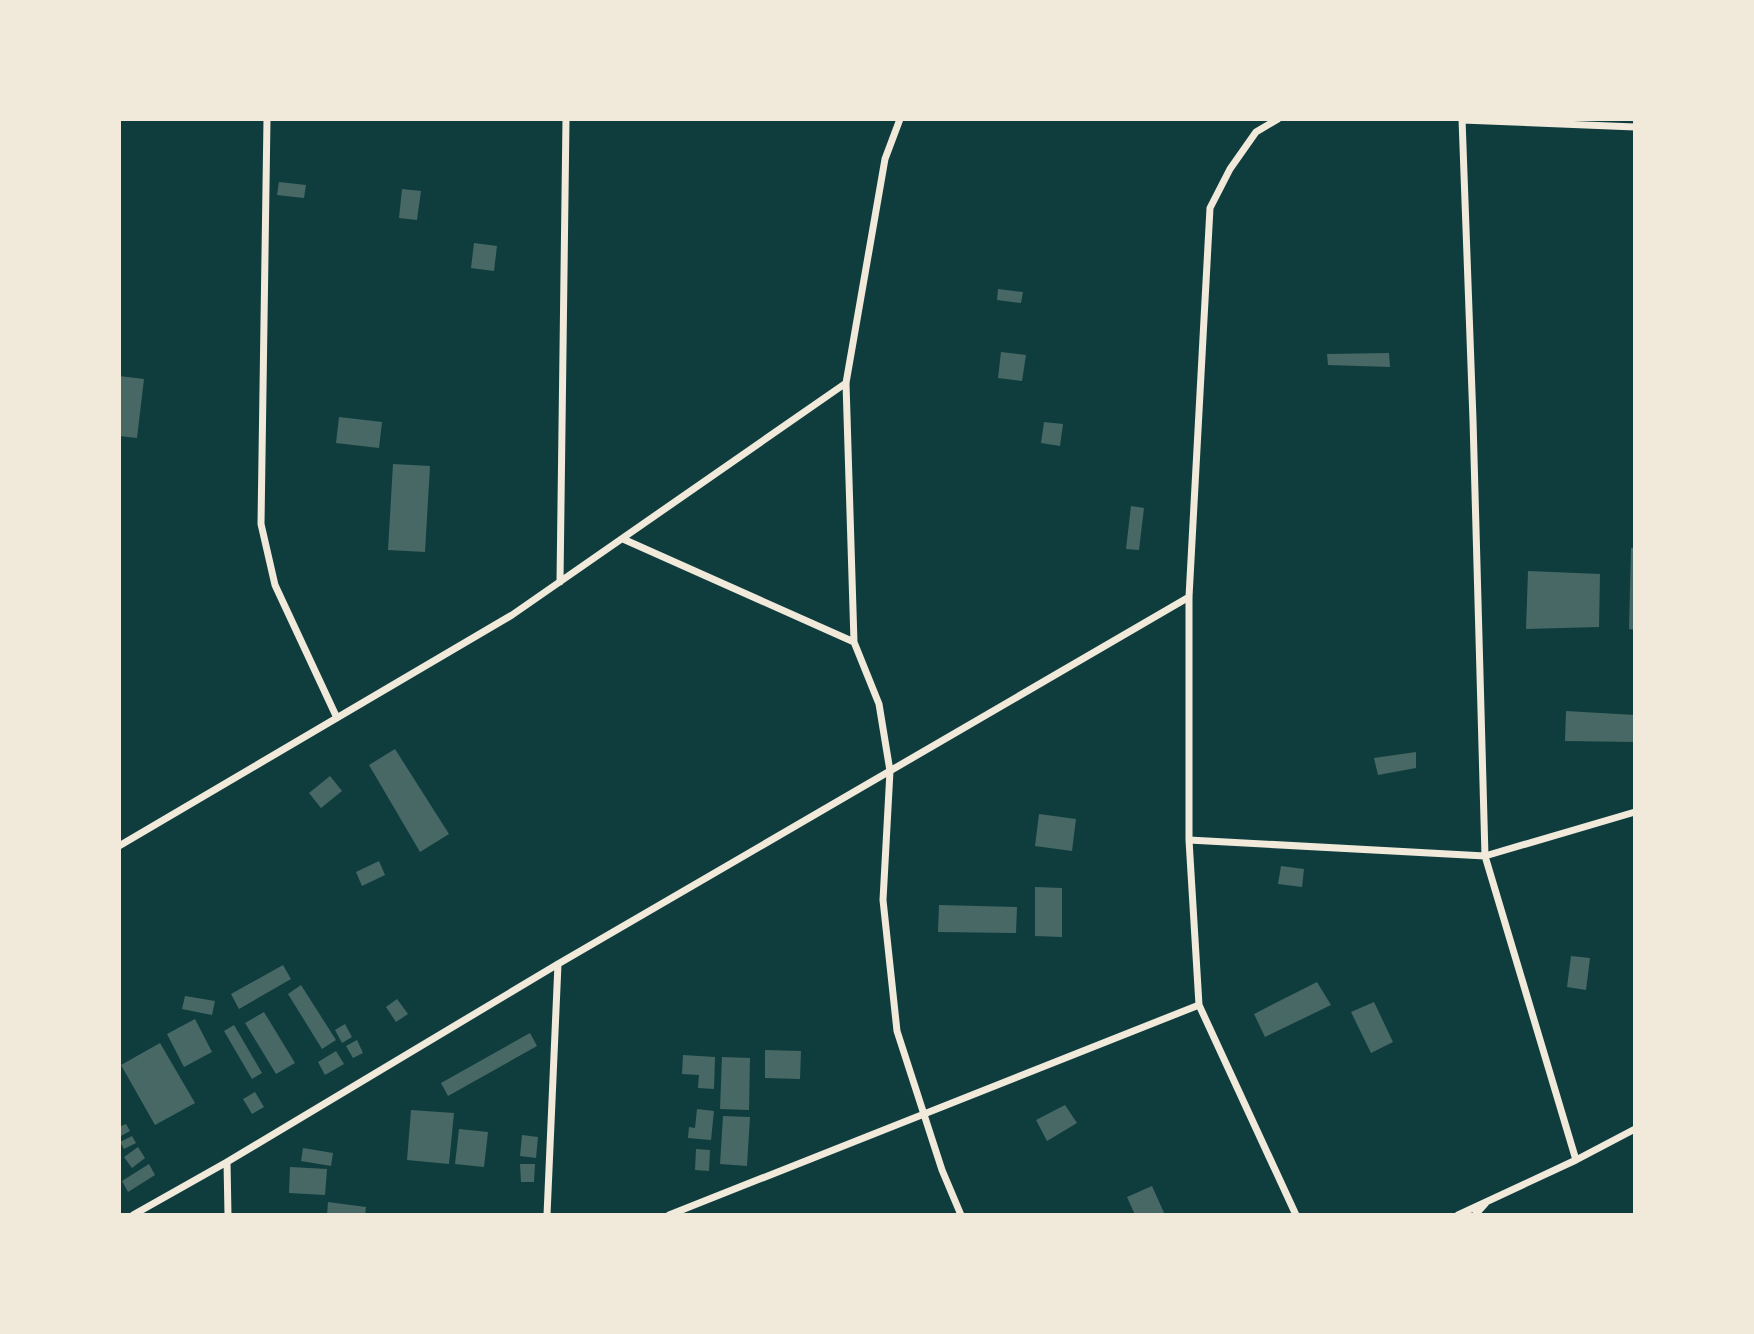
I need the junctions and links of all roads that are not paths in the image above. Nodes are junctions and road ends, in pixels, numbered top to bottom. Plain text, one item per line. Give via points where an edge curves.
1 (267, 119) edge
2 (566, 119) edge
3 (900, 119) edge
4 (1278, 119) edge
5 (1462, 119) edge
6 (1635, 127) edge
7 (846, 383) junction
8 (623, 538) junction
9 (560, 582) junction
10 (1189, 597) junction
11 (854, 642) junction
12 (337, 718) junction
13 (890, 771) junction
14 (1635, 812) edge
15 (1189, 840) junction
16 (119, 846) edge
17 (1485, 856) junction
18 (558, 964) junction
19 (1199, 1005) junction
20 (923, 1113) junction
21 (1635, 1129) edge
22 (1576, 1160) junction
23 (227, 1162) junction
24 (1488, 1201) junction
25 (132, 1215) edge
26 (228, 1215) edge
27 (547, 1215) edge
28 (669, 1215) edge
29 (961, 1215) edge
30 (1296, 1215) edge
31 (1458, 1215) edge
32 (1475, 1215) edge

1 - 12 street via 261,524 275,585
2 - 9 street
3 - 7 street via 885,159
4 - 10 street via 1256,132 1210,208
5 - 6 street
5 - 17 street
7 - 8 street
7 - 11 street
8 - 9 street
8 - 11 street
9 - 12 street
10 - 13 street
10 - 15 street
11 - 13 street via 878,704
12 - 16 street
13 - 18 street
13 - 20 street via 883,900 897,1031
14 - 17 street
15 - 17 street
15 - 19 street
17 - 22 street
18 - 23 street
18 - 27 street
19 - 20 street
19 - 30 street
20 - 28 street
20 - 29 street
21 - 22 street
22 - 24 street
23 - 25 street
23 - 26 street
24 - 31 street
24 - 32 street

